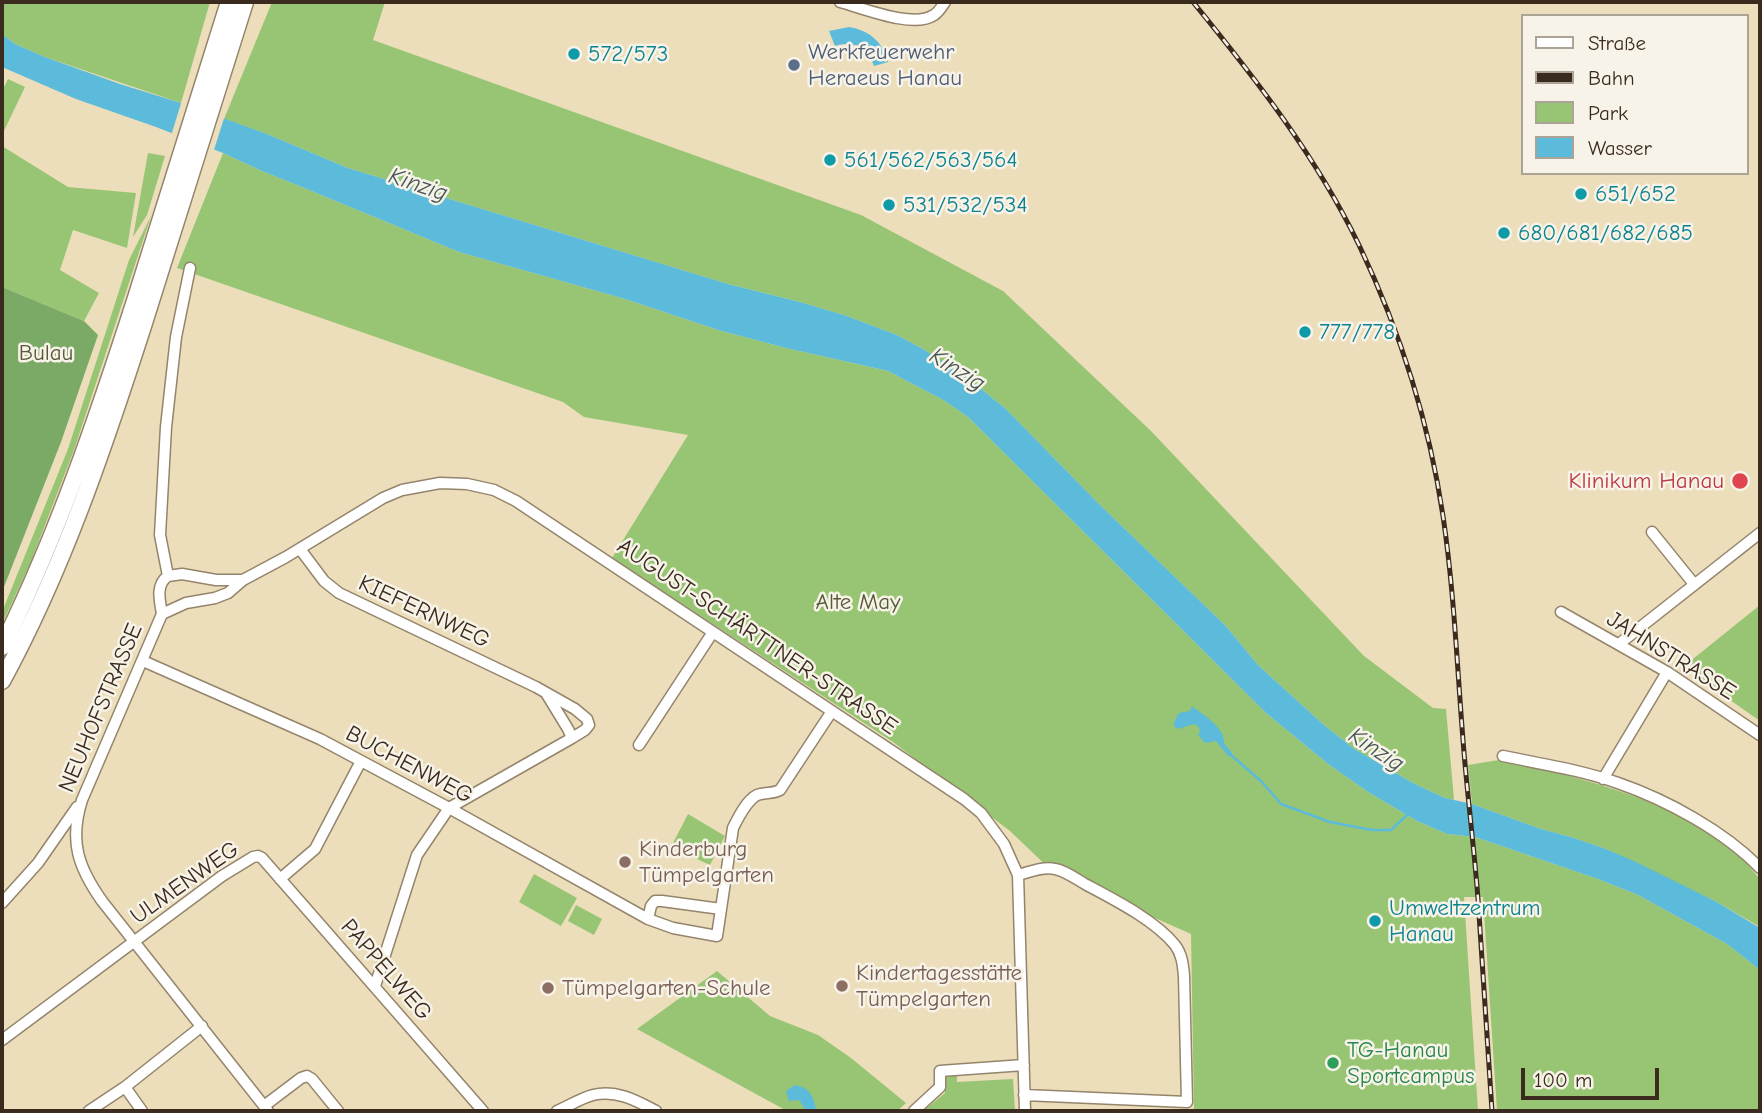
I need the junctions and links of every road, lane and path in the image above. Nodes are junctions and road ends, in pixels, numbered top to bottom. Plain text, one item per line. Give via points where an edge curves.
1 (229, 2) edge
2 (245, 2) edge
3 (840, 2) edge
4 (945, 2) edge
5 (210, 87) junction
6 (181, 181) junction
7 (190, 268) dead end
8 (1652, 532) dead end
9 (1760, 533) edge
10 (300, 549) junction
11 (168, 576) junction
12 (243, 580) junction
13 (1694, 584) junction
14 (1561, 612) dead end
15 (162, 614) junction
16 (713, 632) junction
17 (1619, 644) junction
18 (2, 647) edge
19 (143, 661) junction
20 (1667, 672) junction
21 (2, 681) edge
22 (546, 693) junction
23 (832, 712) junction
24 (1760, 735) edge
25 (572, 738) junction
26 (639, 745) dead end
27 (1503, 756) dead end
28 (361, 761) junction
29 (1603, 779) junction
30 (82, 800) junction
31 (449, 808) junction
32 (258, 856) joint
33 (1760, 868) edge
34 (1018, 875) junction
35 (280, 879) junction
36 (2, 902) edge
37 (721, 909) junction
38 (648, 919) junction
39 (135, 941) junction
40 (375, 986) junction
41 (202, 1026) junction
42 (2, 1040) edge
43 (1024, 1065) junction
44 (125, 1087) junction
45 (1024, 1096) junction
46 (266, 1109) edge
47 (89, 1111) edge
48 (142, 1111) edge
49 (338, 1111) edge
50 (483, 1111) edge
51 (557, 1111) edge
52 (656, 1111) edge
53 (914, 1111) edge
54 (1025, 1111) edge

1 - 5 highway
2 - 5 highway
3 - 4 street via 919,20 934,15
5 - 6 highway
6 - 18 highway via 75,478
6 - 21 highway via 118,403 90,484 28,633
7 - 11 street, NEUHOFSTRASSE via 176,337 166,427 160,535
8 - 13 street
9 - 13 street
10 - 12 street, AUGUST-SCHÄRTTNER-STRASSE
10 - 16 street, AUGUST-SCHÄRTTNER-STRASSE via 401,490 440,483 479,486 516,501
10 - 22 street, KIEFERNWEG via 339,593
11 - 12 street
11 - 15 street, NEUHOFSTRASSE via 160,588
12 - 15 street, AUGUST-SCHÄRTTNER-STRASSE via 221,596 186,603
13 - 17 street
14 - 17 street, JAHNSTRASSE
15 - 19 street, NEUHOFSTRASSE
16 - 23 street, AUGUST-SCHÄRTTNER-STRASSE
16 - 26 street
17 - 20 street, JAHNSTRASSE
19 - 28 street, BUCHENWEG
19 - 30 street, NEUHOFSTRASSE
20 - 24 street, JAHNSTRASSE
20 - 29 street
22 - 25 street
22 - 25 street, KIEFERNWEG via 587,719 589,725
23 - 34 street, AUGUST-SCHÄRTTNER-STRASSE via 981,813 1004,844
23 - 37 street via 780,790 755,797 736,822
25 - 31 street
27 - 29 street
28 - 31 street, BUCHENWEG
28 - 35 street via 315,849
29 - 33 street via 1697,821 1734,844
30 - 36 street via 38,863
30 - 39 street, NEUHOFSTRASSE via 76,830 81,866
31 - 38 street, BUCHENWEG
31 - 40 street via 417,855
32 - 35 street, PAPPELWEG
32 - 39 street, ULMENWEG via 222,876
34 - 43 street, AUGUST-SCHÄRTTNER-STRASSE
34 - 45 street via 1057,869 1155,925 1178,948 1184,976 1187,1102
35 - 40 street, PAPPELWEG
37 - 38 street via 655,901
37 - 38 street, BUCHENWEG via 717,936
39 - 41 street, NEUHOFSTRASSE
39 - 42 street, ULMENWEG
40 - 50 street, PAPPELWEG
41 - 44 street
41 - 46 street, NEUHOFSTRASSE
43 - 45 street, AUGUST-SCHÄRTTNER-STRASSE
43 - 53 street via 940,1071 940,1087
44 - 47 street
44 - 48 street
45 - 54 street, AUGUST-SCHÄRTTNER-STRASSE
46 - 49 street via 307,1076
51 - 52 street via 593,1094 606,1094 628,1097

